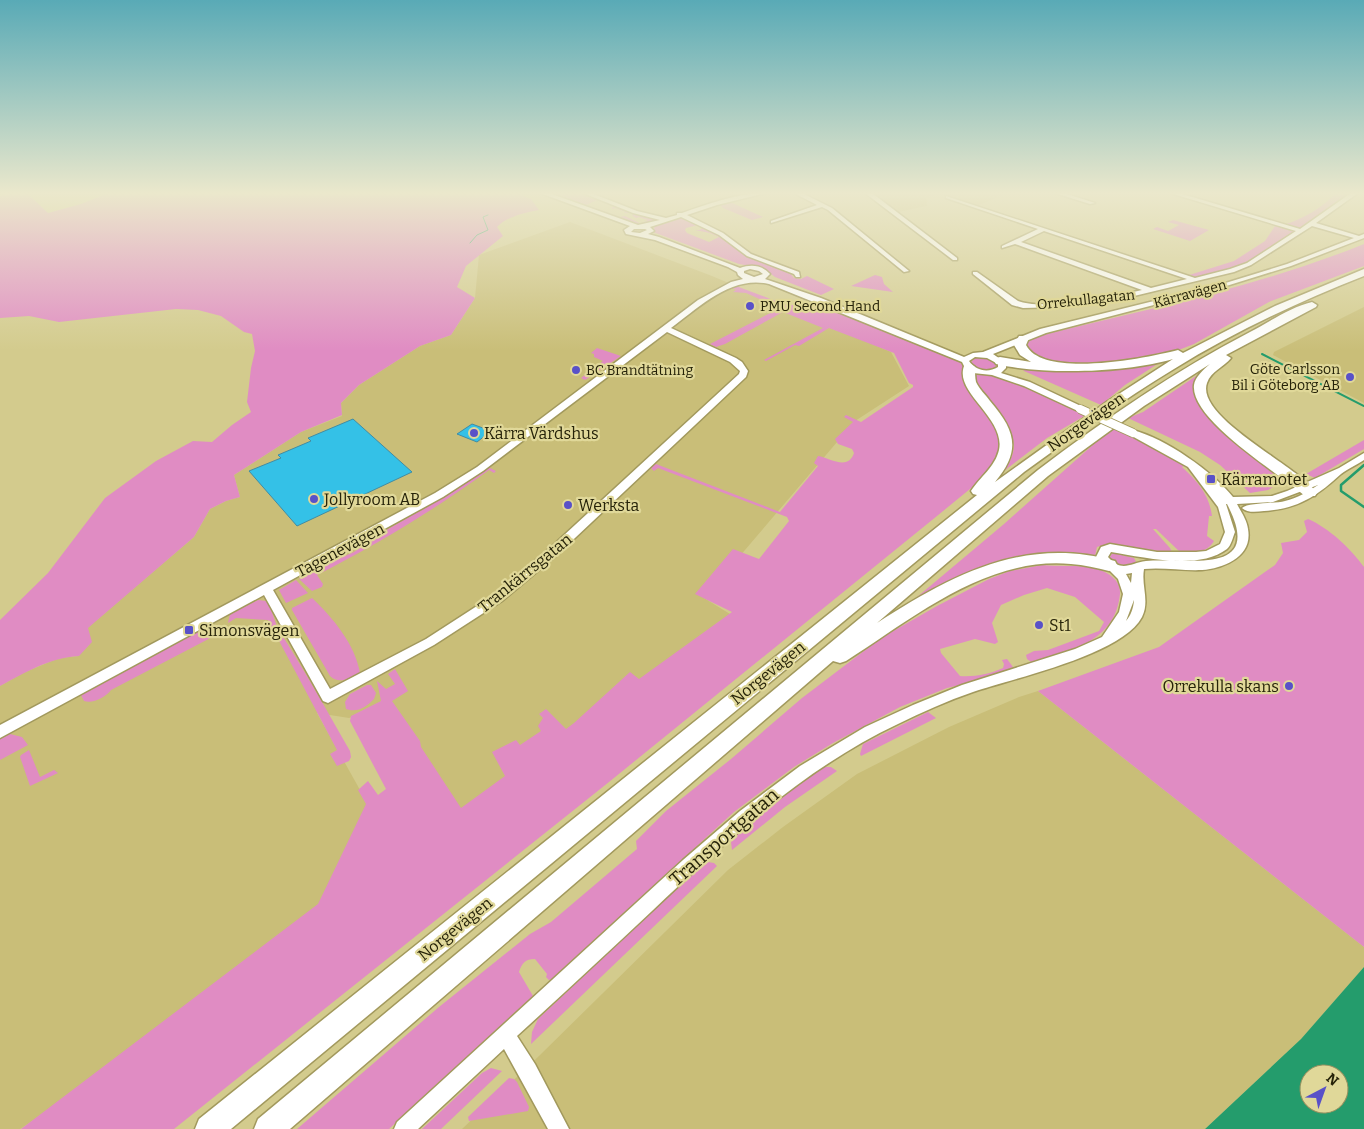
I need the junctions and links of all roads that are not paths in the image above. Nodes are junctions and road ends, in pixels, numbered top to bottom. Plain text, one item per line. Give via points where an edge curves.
1 (677, 246) edge
2 (693, 246) edge
3 (737, 246) edge
4 (875, 246) edge
5 (937, 246) edge
6 (1007, 246) edge
7 (1025, 246) edge
8 (1094, 246) edge
9 (1278, 246) edge
10 (1339, 246) edge
11 (1004, 247) dead end
12 (955, 259) dead end
13 (749, 267) junction
14 (906, 271) dead end
15 (1364, 272) edge
16 (975, 273) dead end
17 (766, 274) junction
18 (738, 276) junction
19 (798, 276) dead end
20 (754, 279) junction
21 (1196, 280) junction
22 (1364, 282) edge
23 (1152, 292) junction
24 (667, 329) junction
25 (1256, 333) junction
26 (1018, 340) junction
27 (1204, 346) junction
28 (984, 355) junction
29 (969, 361) junction
30 (999, 366) junction
31 (1054, 366) junction
32 (1364, 456) edge
33 (1307, 490) junction
34 (1227, 504) junction
35 (939, 533) junction
36 (1112, 566) junction
37 (1138, 569) junction
38 (266, 589) junction
39 (1105, 641) junction
40 (794, 685) junction
41 (0, 732) edge
42 (506, 1035) junction
43 (209, 1129) edge
44 (268, 1129) edge
45 (404, 1129) edge
46 (559, 1129) edge

1 - 18 street via 730,266
2 - 13 street
3 - 19 street via 749,255
4 - 14 street
5 - 12 street
6 - 11 street
7 - 23 street
8 - 21 street
9 - 21 street, Orrekullagatan via 1249,264
10 - 26 street, Kärravägen via 1221,286
13 - 17 street via 761,268
13 - 18 street
15 - 27 highway, Norgevägen via 1274,310
16 - 23 street, Orrekullagatan via 1023,306 1086,303
17 - 20 street
17 - 29 street via 943,346
18 - 20 street, Tagenevägen
18 - 24 street, Tagenevägen
20 - 29 street via 771,282 837,307
21 - 23 street, Orrekullagatan
22 - 25 highway, Norgevägen
24 - 38 street, Tagenevägen via 480,469 439,495
24 - 38 street, Trankärrsgatan via 733,360 742,367 743,375 554,551 498,598 445,634 328,697
25 - 33 highway via 1207,374 1200,386 1200,394 1208,411 1217,420
25 - 40 highway, Norgevägen via 1159,389 1098,430
26 - 28 street, Kärravägen
26 - 30 street
26 - 31 highway via 1024,353
27 - 31 highway via 1139,364
27 - 35 highway, Norgevägen via 1144,382 1043,452
28 - 29 street
28 - 30 street
29 - 30 street via 983,373
29 - 35 highway via 970,382 1003,426 1006,454 990,478
30 - 31 highway
30 - 34 street, bridge via 1027,384 1192,465 1211,479
32 - 33 street via 1325,486
33 - 34 street via 1306,498 1287,506 1260,508
34 - 36 street via 1230,532 1224,546 1217,550 1208,554 1178,556 1110,548 1102,557
34 - 37 street via 1244,530 1235,554 1206,565 1146,565
35 - 43 highway, Norgevägen
36 - 37 street via 1129,571
36 - 39 street, Transportgatan via 1125,578 1129,598 1121,620
36 - 40 highway via 1058,556 999,565 942,592
37 - 39 street, Transportgatan via 1136,577 1141,602 1137,614 1131,624
38 - 41 street, Tagenevägen
39 - 42 street, Transportgatan via 917,709 870,731 811,766 766,798 719,838
40 - 44 highway, Norgevägen
42 - 45 street, Transportgatan
42 - 46 street

